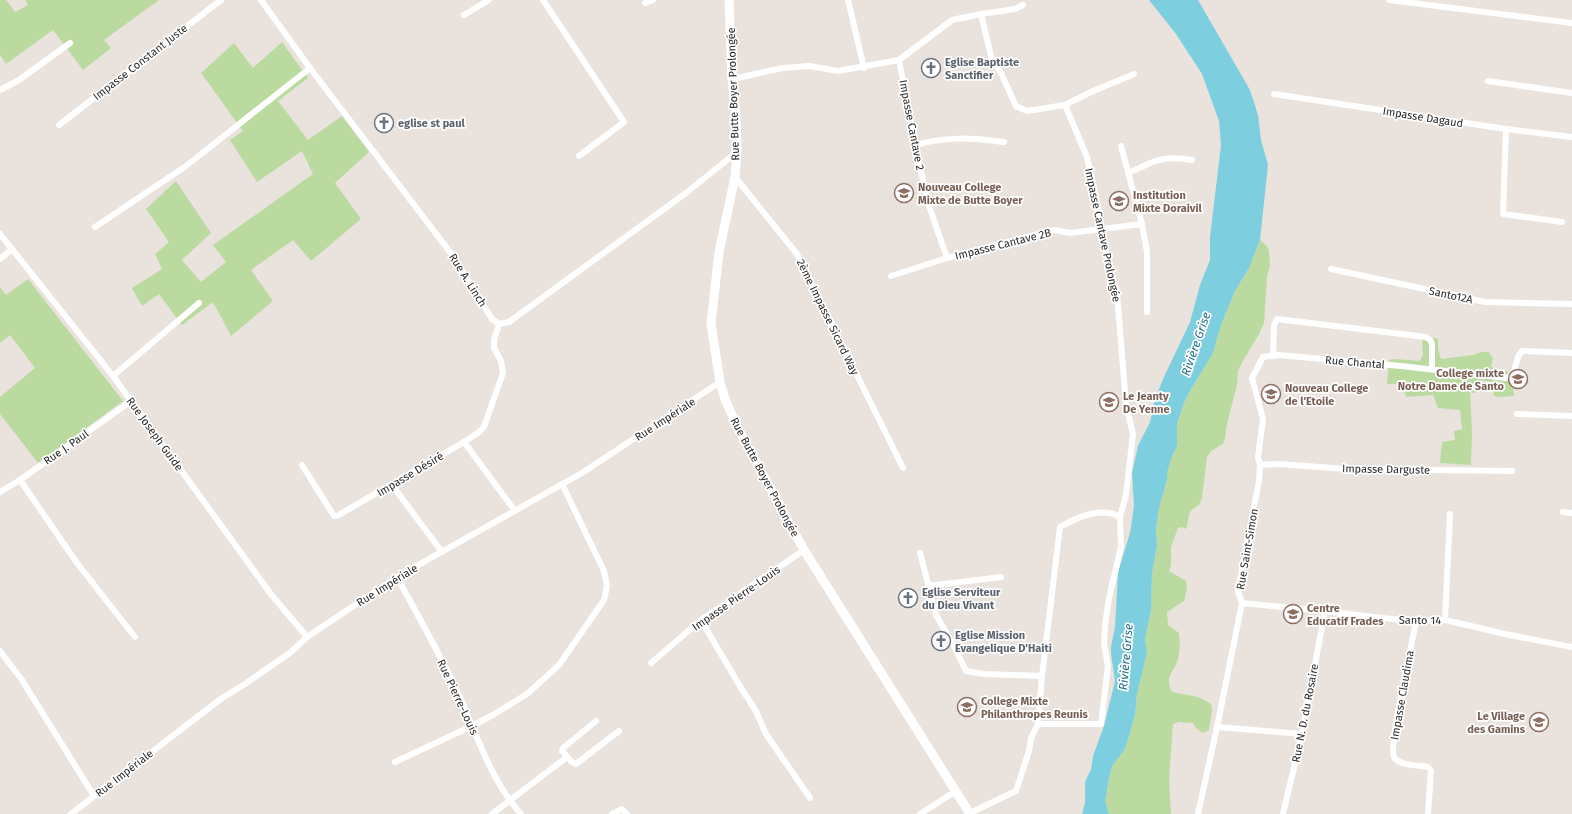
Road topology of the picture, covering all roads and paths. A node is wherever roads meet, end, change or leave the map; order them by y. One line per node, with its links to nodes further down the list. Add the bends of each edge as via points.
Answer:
1 (221, 0): 25 (street, Impasse Constant Juste)
2 (261, 0): 16 (street, Rue A. Linch)
3 (489, 0): 12 (street)
4 (543, 0): 32 (street, via 624,122)
5 (653, 0): 9 (street)
6 (729, 0): 19 (street, Rue Butte Boyer Prolongée)
7 (848, 0): 17 (street)
8 (1389, 0): 13 (street)
9 (645, 3)
10 (1023, 5): 11 (street, via 1015,9)
11 (981, 14): 15 (street, via 952,20); 24 (street, via 991,56 1016,106 1027,111)
12 (464, 15)
13 (1572, 23)
14 (70, 43): 21 (street, via 19,80)
15 (899, 60): 17 (street); 29 (street, Impasse Cantave 2)
16 (310, 68): 38 (street, via 186,166); 49 (street, Rue A. Linch, via 454,256 492,319)
17 (864, 68): 19 (street, via 838,71 809,66 783,68)
18 (1134, 74): 24 (street)
19 (732, 79): 31 (street, Rue Butte Boyer Prolongée)
20 (1488, 81): 22 (street)
21 (0, 90)
22 (1572, 93)
23 (1274, 94): 26 (street, Impasse Dagaud)
24 (1065, 105): 39 (street, Impasse Cantave Prolongée, via 1087,157)
25 (59, 124)
26 (1506, 130): 27 (street, Impasse Dagaud); 36 (street, via 1503,214)
27 (1572, 137)
28 (1004, 142): 29 (street, via 956,137 935,139)
29 (915, 145): 43 (street, Impasse Cantave 2, via 929,206)
30 (1121, 146): 34 (street)
31 (737, 152): 35 (street, Rue Butte Boyer Prolongée); 49 (street, via 508,322)
32 (579, 156)
33 (1192, 160): 34 (street, via 1175,157 1157,160)
34 (1128, 173): 37 (street)
35 (734, 177): 55 (street, Rue Butte Boyer Prolongée, via 719,252 711,324); 62 (street, 2ème Impasse Sicard Way, via 797,254)
36 (1562, 222)
37 (1142, 224): 39 (street, Impasse Cantave 2B); 48 (street, via 1147,252)
38 (95, 228)
39 (1100, 228): 43 (street, Impasse Cantave 2B, via 1070,233 1054,230); 72 (street, Impasse Cantave Prolongée, via 1117,293 1126,406 1133,434 1126,495)
40 (0, 234): 41 (street, Rue Joseph Guide)
41 (12, 250): 42 (street); 54 (street, Rue Joseph Guide)
42 (0, 258)
43 (947, 258): 45 (street, Impasse Cantave 2B)
44 (1331, 269): 47 (street, Santo12A, via 1485,302)
45 (890, 276)
46 (199, 303): 54 (street)
47 (1572, 304)
48 (1147, 312)
49 (499, 324): 59 (street, Impasse Désiré, via 494,348 501,361 503,373 484,427)
50 (1572, 353): 53 (street, Rue Chantal, via 1522,351 1513,375 1506,378)
51 (1273, 356): 52 (street, Rue Chantal); 53 (street, Rue Chantal); 53 (street, via 1274,325 1277,319 1426,337 1431,341)
52 (1263, 357): 61 (street, Rue Saint-Simon, via 1252,378 1263,419 1258,457)
53 (1432, 369)
54 (113, 376): 56 (street, Rue Joseph Guide)
55 (720, 382): 65 (street, Rue Impériale, via 582,474); 73 (street, Rue Butte Boyer Prolongée, via 738,429)
56 (131, 401): 64 (street, Rue J. Paul); 85 (street, Rue Joseph Guide, via 270,593)
57 (1517, 414): 58 (street)
58 (1572, 416)
59 (464, 442): 66 (street, Impasse Désiré); 68 (street)
60 (302, 465): 66 (street, Impasse Désiré, via 335,516)
61 (1260, 465): 63 (street, Impasse Darguste); 79 (street, Rue Saint-Simon, via 1238,591)
62 (903, 468)
63 (1512, 471)
64 (20, 480): 67 (street, Rue J. Paul); 84 (street, via 77,563)
65 (562, 484): 68 (street, Rue Impériale); 92 (street, via 604,571 607,586 604,600 559,665 527,694)
66 (392, 485): 74 (street)
67 (0, 492)
68 (515, 511): 74 (street, Rue Impériale)
69 (1562, 512): 70 (street)
70 (1572, 513)
71 (1450, 514): 82 (street)
72 (1120, 516): 89 (street, via 1108,512 1096,513 1076,518 1060,527); 91 (street, Impasse Cantave Prolongée, via 1121,547 1105,626 1104,644 1108,666 1101,724)
73 (804, 550): 81 (street, Impasse Pierre-Louis); 98 (street, Rue Butte Boyer Prolongée)
74 (442, 552): 76 (street, Rue Impériale)
75 (920, 553): 78 (street)
76 (397, 577): 85 (street, Rue Impériale); 92 (street, Rue Pierre-Louis)
77 (1001, 577): 78 (street)
78 (928, 586): 89 (street, via 936,615 966,671)
79 (1242, 603): 80 (street, Santo 14); 93 (street, Rue Saint-Simon)
80 (1325, 611): 83 (street, Santo 14); 95 (street, Rue N. D. du Rosaire)
81 (701, 620): 88 (street, Impasse Pierre-Louis); 100 (street, via 756,711 766,734)
82 (1445, 620): 83 (street, Santo 14); 86 (street, Santo 14)
83 (1416, 621): 111 (street, Impasse Claudima, via 1392,753 1394,758 1401,762 1430,768)
84 (135, 637)
85 (307, 637): 99 (street, Rue Impériale)
86 (1572, 647)
87 (0, 651): 99 (street, via 22,680)
88 (651, 663)
89 (1042, 676): 91 (street)
90 (596, 721): 96 (street, via 563,748 562,751)
91 (1038, 724): 108 (street, via 1031,738 1016,791)
92 (472, 726): 97 (street); 101 (street, Rue Pierre-Louis, via 494,775)
93 (1217, 727): 95 (street); 109 (street, Rue Saint-Simon)
94 (619, 731): 96 (street, via 576,764)
95 (1302, 734): 110 (street, Rue N. D. du Rosaire)
96 (567, 757): 101 (street)
97 (394, 762)
98 (956, 791): 107 (street); 108 (street, Rue Butte Boyer Prolongée)
99 (94, 796): 102 (street, Rue Impériale)
100 (810, 798)
101 (510, 802): 103 (street); 104 (street, Rue Pierre-Louis)
102 (71, 814)
103 (492, 814)
104 (521, 814)
105 (612, 814): 106 (street, via 622,809)
106 (627, 814)
107 (920, 814)
108 (970, 814)
109 (1198, 814)
110 (1283, 814)
111 (1428, 814)

